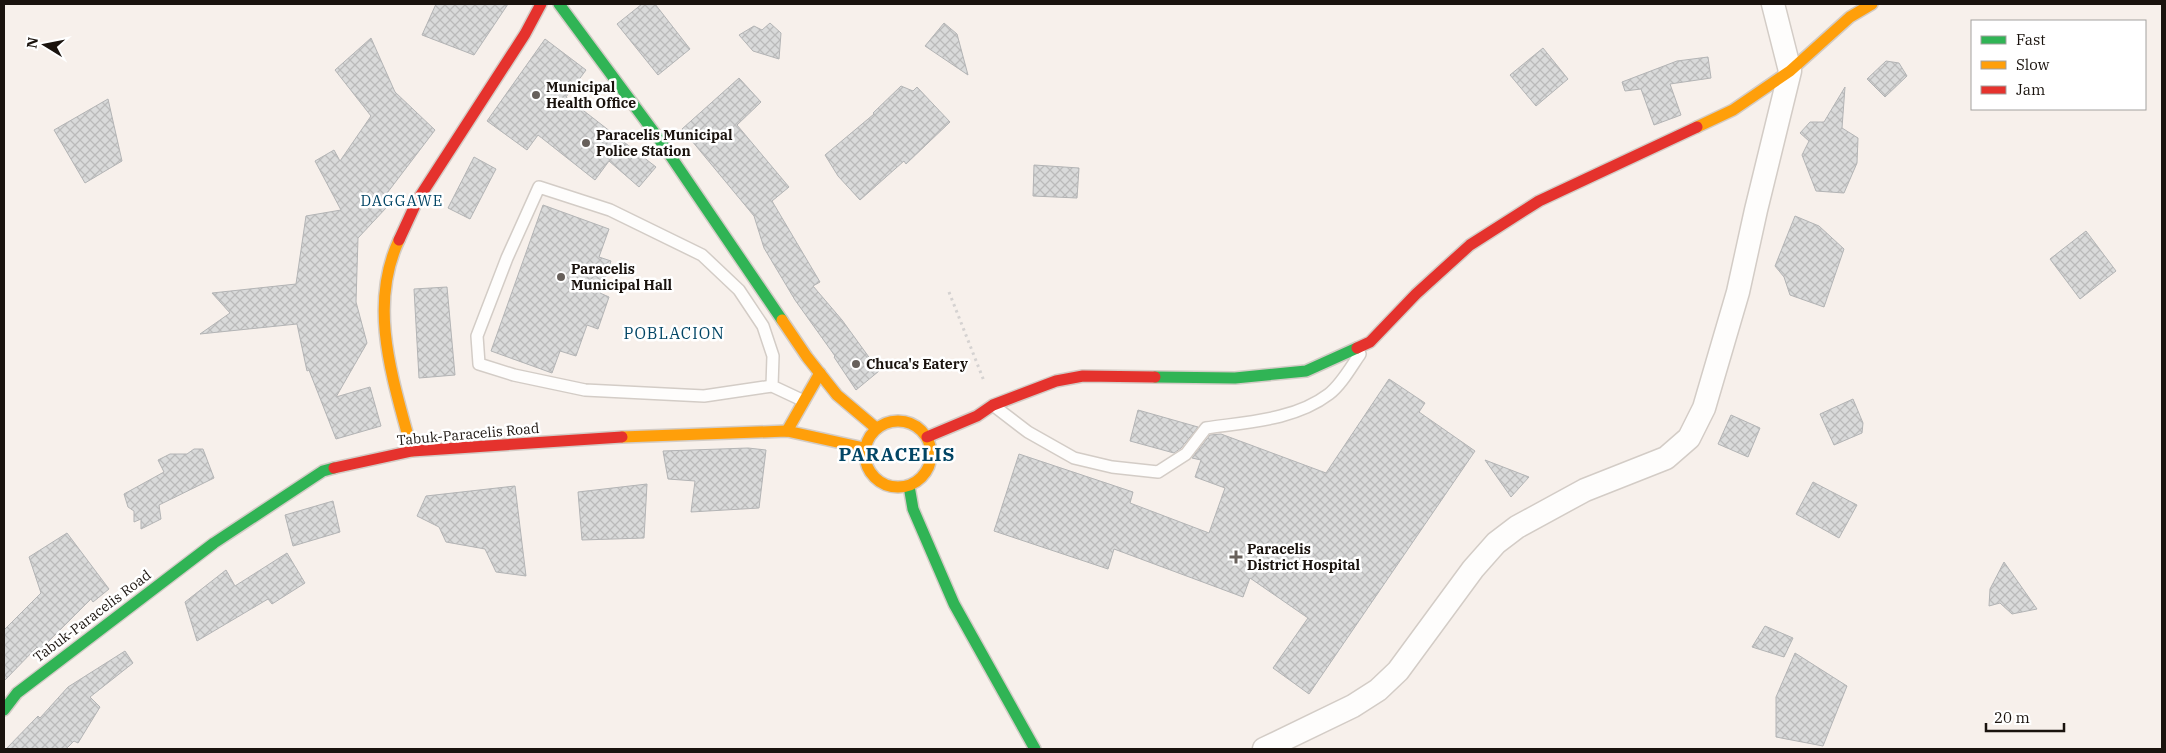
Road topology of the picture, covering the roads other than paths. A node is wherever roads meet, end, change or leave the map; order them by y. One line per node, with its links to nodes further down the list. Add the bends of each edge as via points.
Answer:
1 (541, 4): 15 (main road, via 417,201 396,246 383,297 387,356)
2 (559, 4): 7 (main road, via 659,139)
3 (1774, 4): 5 (street)
4 (1872, 4): 5 (main road, via 1850,17)
5 (1790, 71): 6 (main road, via 1733,110 1539,202 1470,245); 19 (street, via 1738,292 1704,408 1689,438 1666,458 1586,490 1496,543 1398,671 1378,690 1353,706)
6 (1370, 342): 10 (main road, via 1306,371 1235,378 1084,376 1056,381); 10 (lane, via 1330,394 1304,409 1206,428 1186,454 1158,472 1112,467 1074,458 1028,432)
7 (820, 373): 9 (main road); 11 (main road, via 837,395)
8 (772, 386): 8 (lane, via 773,356 763,326 738,290 702,255 610,210 539,187 477,336 479,364 514,376 586,390 704,396); 9 (lane)
9 (804, 401): 12 (main road)
10 (992, 405): 13 (main road, via 978,416)
11 (876, 428): 13 (main road, via 889,421 904,421 917,426); 14 (main road)
12 (787, 431): 14 (main road, Tabuk-Paracelis Road); 15 (main road, Tabuk-Paracelis Road, via 660,434)
13 (927, 437): 16 (main road, via 931,451 929,466 921,478)
14 (864, 448): 16 (main road, via 865,462 871,475 881,484 895,488)
15 (412, 451): 17 (main road, Tabuk-Paracelis Road, via 323,471 214,543 18,693)
16 (909, 486): 18 (main road, via 913,509 954,604)
17 (4, 710)
18 (1035, 749)
19 (1264, 749)

